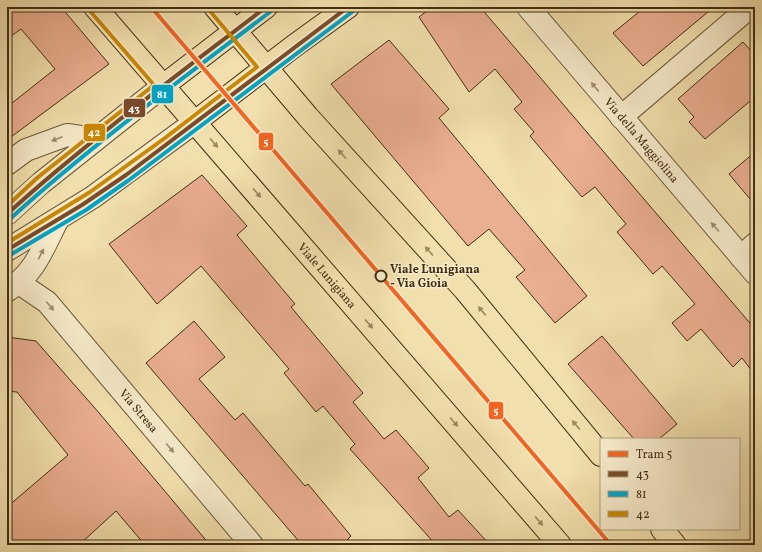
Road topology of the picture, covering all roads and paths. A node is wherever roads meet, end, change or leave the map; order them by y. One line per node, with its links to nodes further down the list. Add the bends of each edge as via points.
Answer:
1 (95, 7): 9 (main road, Viale Lunigiana)
2 (215, 7): 7 (main road)
3 (266, 7): 7 (main road)
4 (348, 7): 8 (main road)
5 (528, 7): 10 (street, Via della Maggiolina, one-way to 5)
6 (750, 7): 10 (street)
7 (234, 30): 8 (main road); 9 (main road)
8 (266, 68): 11 (main road); 20 (main road, one-way to 8, via 465,290)
9 (163, 86): 11 (main road, Viale Lunigiana); 12 (street)
10 (621, 117): 17 (street, Via della Maggiolina, one-way to 10)
11 (196, 122): 15 (street); 23 (main road, Viale Lunigiana, one-way to 23)
12 (95, 139): 13 (street, one-way to 13, via 67,135 26,150); 14 (street)
13 (7, 164)
14 (7, 214)
15 (57, 221): 16 (street); 19 (street, one-way to 15, via 33,268)
16 (7, 250)
17 (748, 250): 18 (street, Via della Maggiolina)
18 (755, 273)
19 (13, 287): 22 (street, Via Stresa, one-way to 22, via 47,302)
20 (600, 454)
21 (663, 530): 24 (main road)
22 (252, 545)
23 (560, 545)
24 (675, 545)

